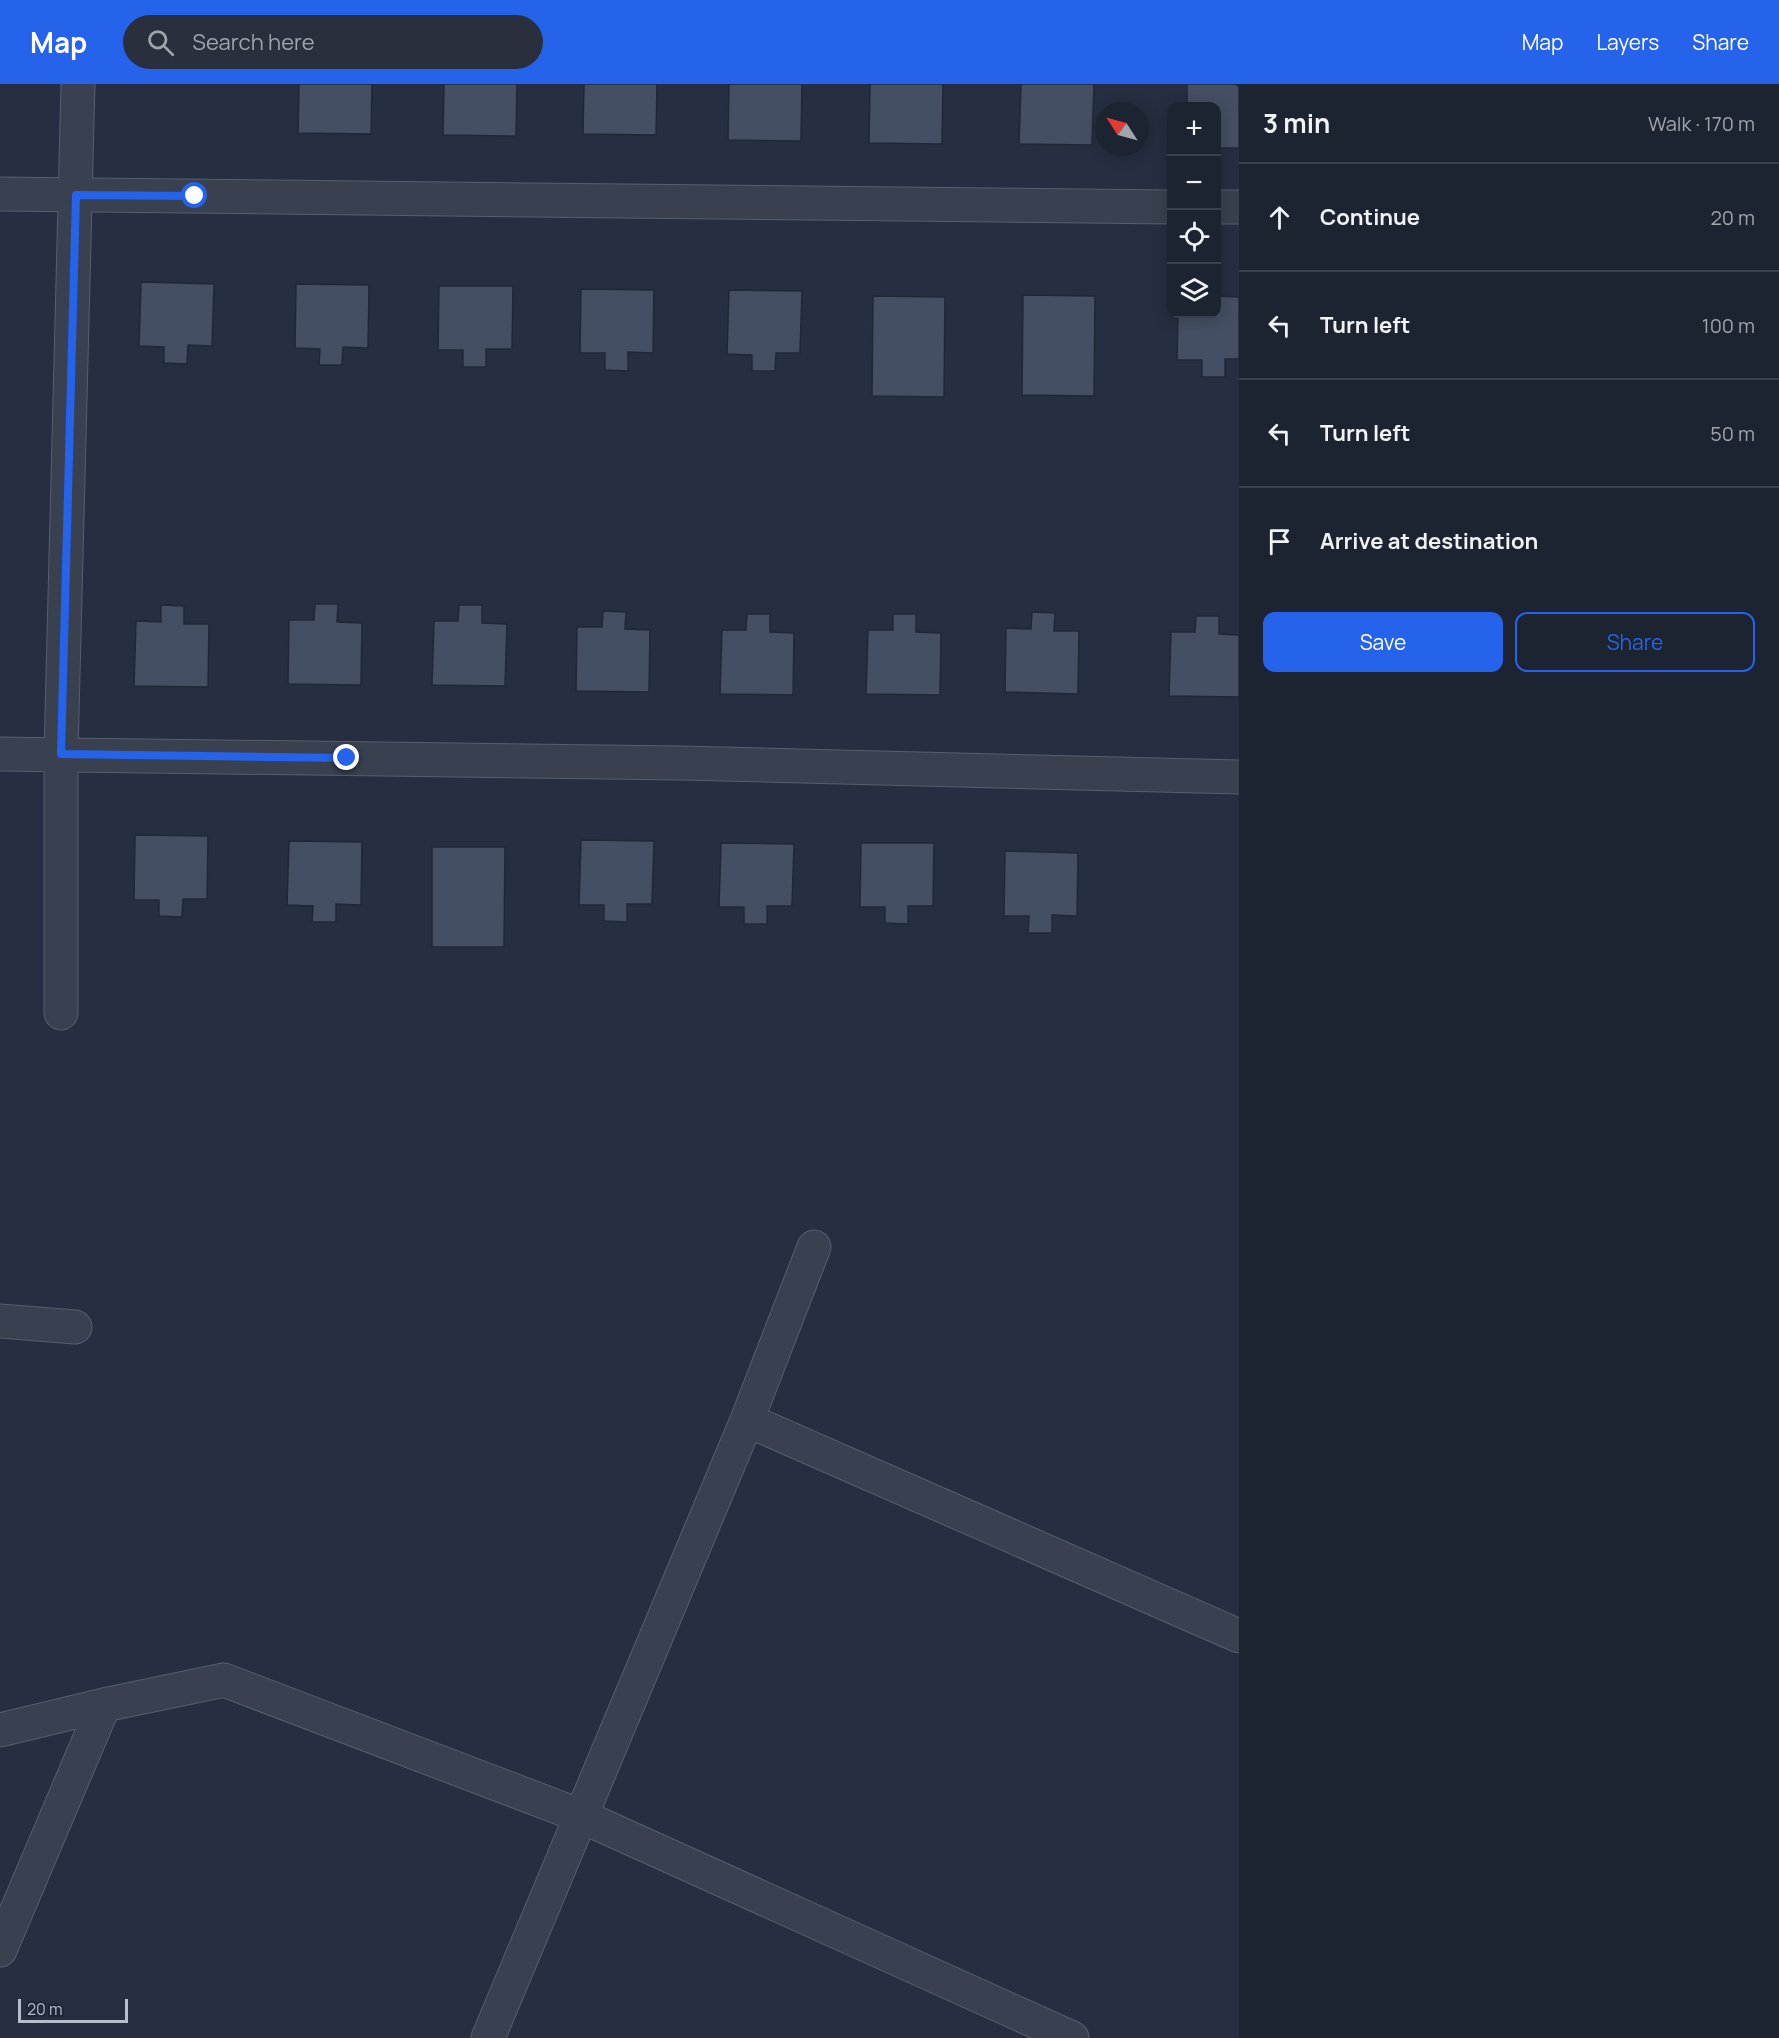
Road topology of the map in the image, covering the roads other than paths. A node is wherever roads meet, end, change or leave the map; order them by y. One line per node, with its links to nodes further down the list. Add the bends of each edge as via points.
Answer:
1 (78, 84): 3 (street)
2 (0, 194): 3 (street)
3 (76, 195): 4 (street); 8 (street)
4 (1167, 207)
5 (1221, 207): 6 (street)
6 (1239, 207)
7 (0, 754): 8 (street)
8 (61, 754): 9 (street, via 681,763); 10 (street)
9 (1239, 777)
10 (61, 1013)
11 (814, 1247): 14 (street)
12 (0, 1321): 13 (street)
13 (75, 1327)
14 (747, 1420): 15 (street); 18 (street)
15 (1239, 1636)
16 (104, 1705): 17 (street); 18 (street, via 225,1680); 19 (street)
17 (0, 1730)
18 (581, 1816): 20 (street); 21 (street)
19 (0, 1950)
20 (488, 2038)
21 (1072, 2038)

